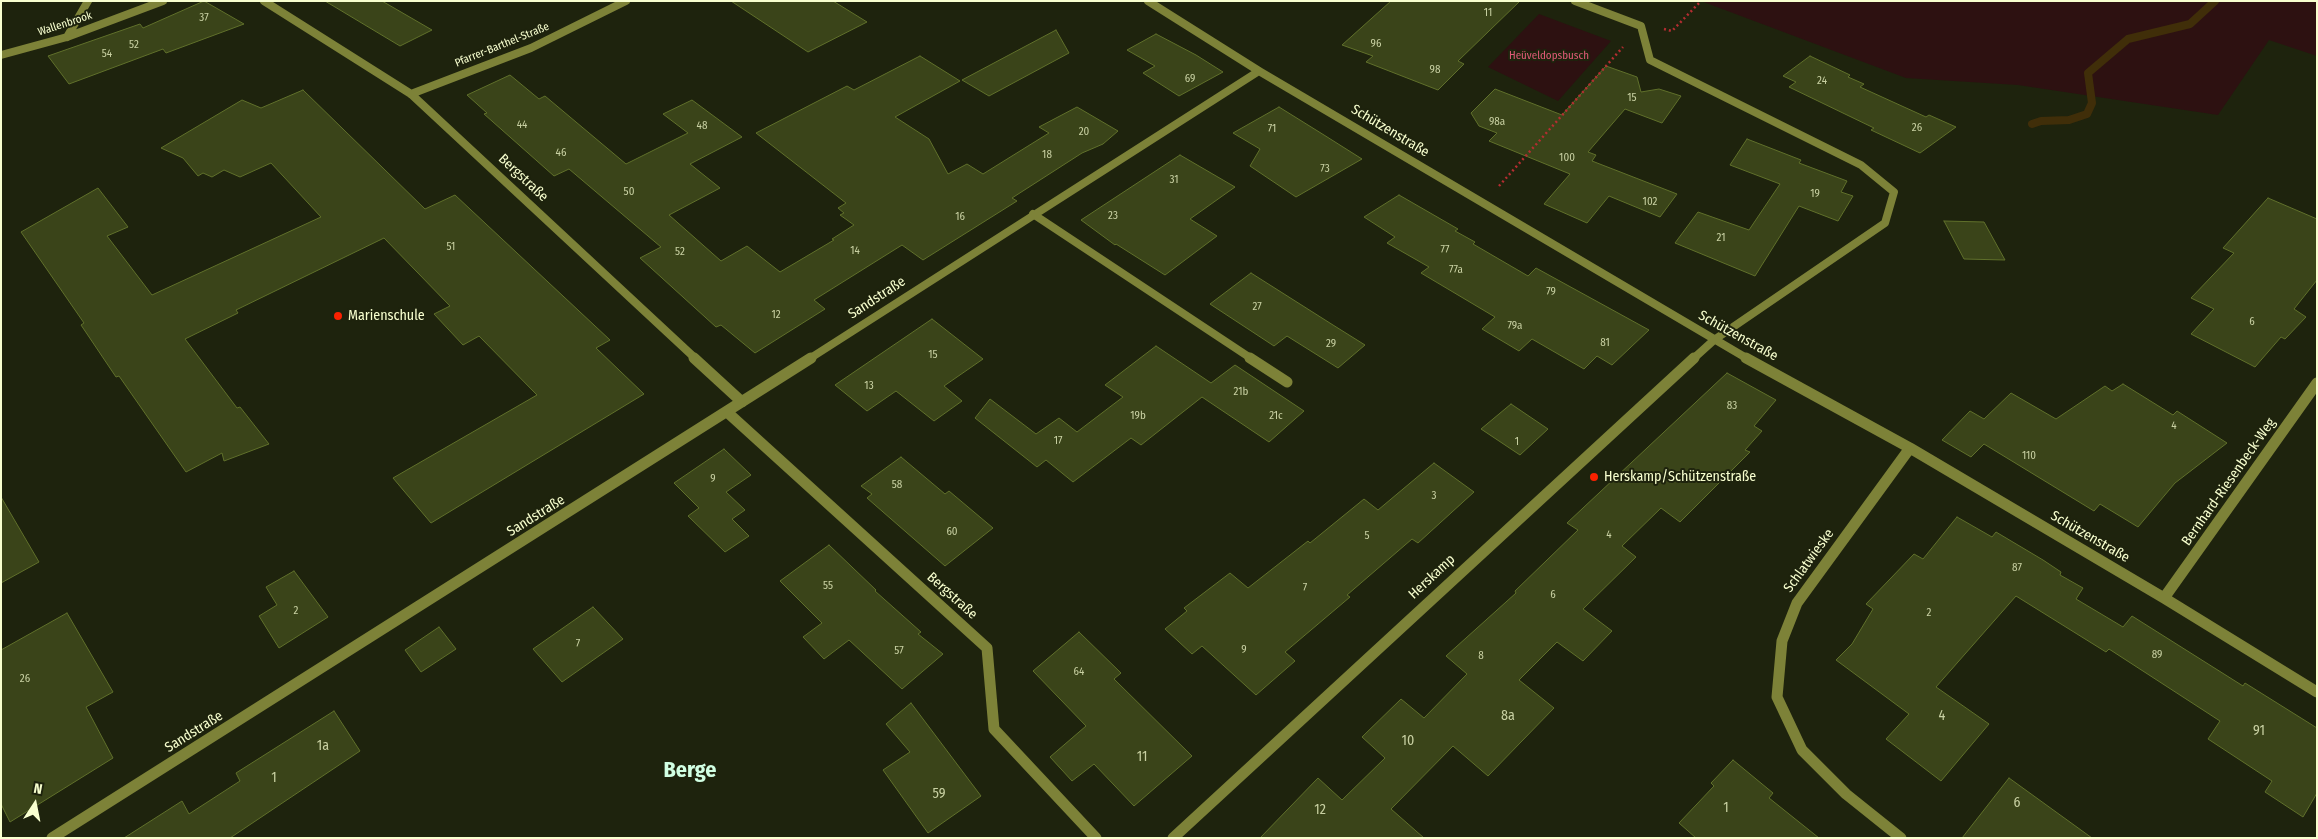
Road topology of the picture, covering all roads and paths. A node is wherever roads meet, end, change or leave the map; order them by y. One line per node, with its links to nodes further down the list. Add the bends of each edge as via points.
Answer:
1 (88, 1): 9 (street)
2 (163, 1): 9 (street, Wallenbrook)
3 (264, 1): 12 (street, Bergstraße)
4 (626, 1): 12 (street, Pfarrer-Barthel-Straße, via 531,48)
5 (1148, 1): 11 (street, Schützenstraße)
6 (1575, 1): 8 (street)
7 (1701, 1): 8 (path, via 1672,31)
8 (1642, 26): 13 (path); 15 (street, via 1650,60 1861,165 1894,192 1885,222)
9 (67, 37): 10 (street, Wallenbrook)
10 (1, 55)
11 (1258, 71): 13 (street, Schützenstraße); 14 (street, Sandstraße)
12 (411, 94): 18 (street, Bergstraße)
13 (1483, 204): 15 (street, Schützenstraße)
14 (1033, 214): 16 (street); 18 (street, Sandstraße)
15 (1714, 340): 20 (street, Schützenstraße); 25 (street, Herskamp)
16 (1287, 382)
17 (2317, 383): 21 (street, Bernhard-Riesenbeck-Weg)
18 (742, 402): 19 (street, Sandstraße)
19 (726, 412): 23 (street, Sandstraße); 24 (street, Bergstraße, via 987,648 994,729)
20 (1910, 448): 21 (street, Schützenstraße); 26 (street, Schlatwieske, via 1797,603 1782,641 1777,697 1802,750 1846,794)
21 (2164, 598): 22 (street, Schützenstraße)
22 (2317, 692)
23 (52, 838)
24 (1096, 838)
25 (1172, 838)
26 (1901, 838)

